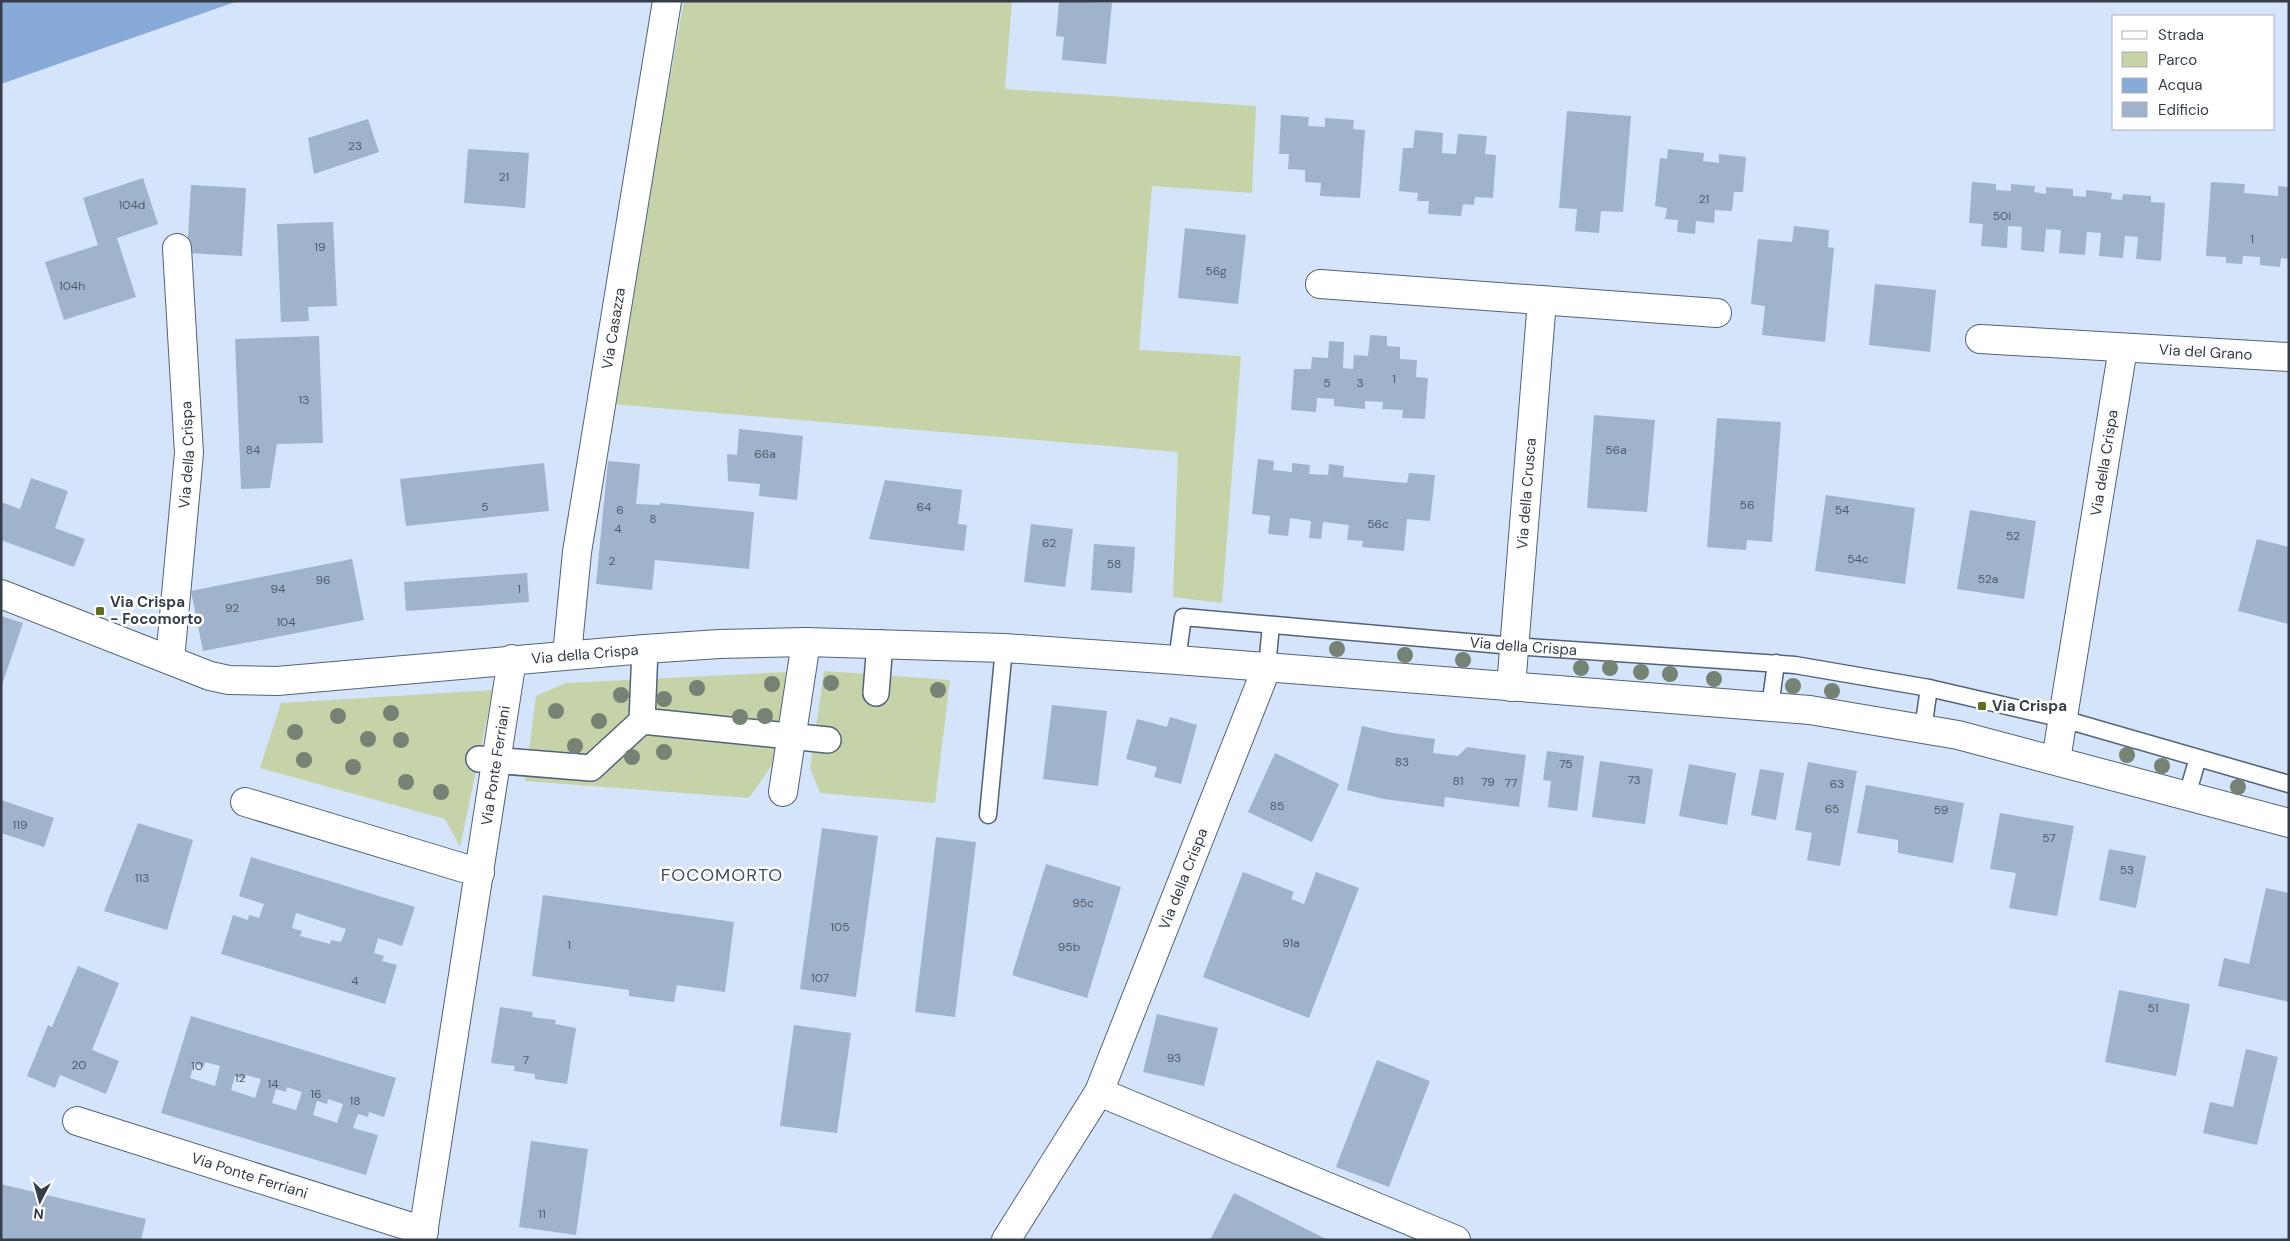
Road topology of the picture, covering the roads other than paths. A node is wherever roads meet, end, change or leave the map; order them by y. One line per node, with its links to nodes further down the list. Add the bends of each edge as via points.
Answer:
1 (667, 1): 16 (street, Via Casazza, via 578,542)
2 (177, 248): 17 (street, Via della Crispa, via 189,453)
3 (1320, 284): 4 (street)
4 (1542, 300): 5 (street); 13 (street, Via della Crusca)
5 (1717, 313)
6 (1980, 340): 7 (street)
7 (2123, 348): 8 (street, Via del Grano); 26 (street, Via della Crispa)
8 (2289, 358)
9 (1, 594): 17 (street, Via della Crispa)
10 (1270, 625): 13 (lane, Via della Crispa); 19 (lane, Via della Crispa, via 1183,617); 21 (lane, Via della Crispa)
11 (806, 642): 12 (street, Via della Crispa); 15 (street, Via della Crispa); 29 (street)
12 (880, 643): 14 (street, Via della Crispa); 24 (street)
13 (1513, 646): 20 (lane, Via della Crispa); 22 (street, Via della Crusca)
14 (1004, 648): 19 (street, Via della Crispa); 38 (lane)
15 (645, 649): 16 (street, Via della Crispa); 27 (street)
16 (567, 655): 18 (street, Via della Crispa)
17 (170, 660): 18 (street, Via della Crispa, via 210,676 277,681)
18 (512, 660): 32 (street, Via Ponte Ferriani)
19 (1177, 660): 21 (street, Via della Crispa)
20 (1776, 663): 23 (lane, Via della Crispa); 25 (lane)
21 (1267, 667): 22 (street, Via della Crispa); 41 (street, Via della Crispa)
22 (1511, 687): 25 (street, Via della Crispa)
23 (1929, 688): 26 (lane, Via della Crispa); 28 (lane)
24 (876, 693)
25 (1770, 707): 28 (street, Via della Crispa, via 1810,710)
26 (2063, 719): 31 (lane, Via della Crispa); 33 (street, Via della Crispa)
27 (642, 721): 29 (street); 32 (street, via 591,768)
28 (1924, 729): 33 (street, Via della Crispa)
29 (793, 736): 30 (street); 35 (street)
30 (828, 740)
31 (2198, 758): 34 (lane, Via della Crispa); 36 (lane)
32 (488, 760): 40 (street, Via Ponte Ferriani)
33 (2056, 760): 36 (street, Via della Crispa)
34 (2289, 784)
35 (783, 792)
36 (2187, 795): 39 (street, Via della Crispa)
37 (245, 802): 40 (street)
38 (988, 815)
39 (2289, 824)
40 (480, 873): 43 (street, Via Ponte Ferriani)
41 (1100, 1092): 44 (street, Via della Crispa); 45 (street)
42 (77, 1121): 43 (street, Via Ponte Ferriani)
43 (423, 1236)
44 (1006, 1240)
45 (1456, 1240)

